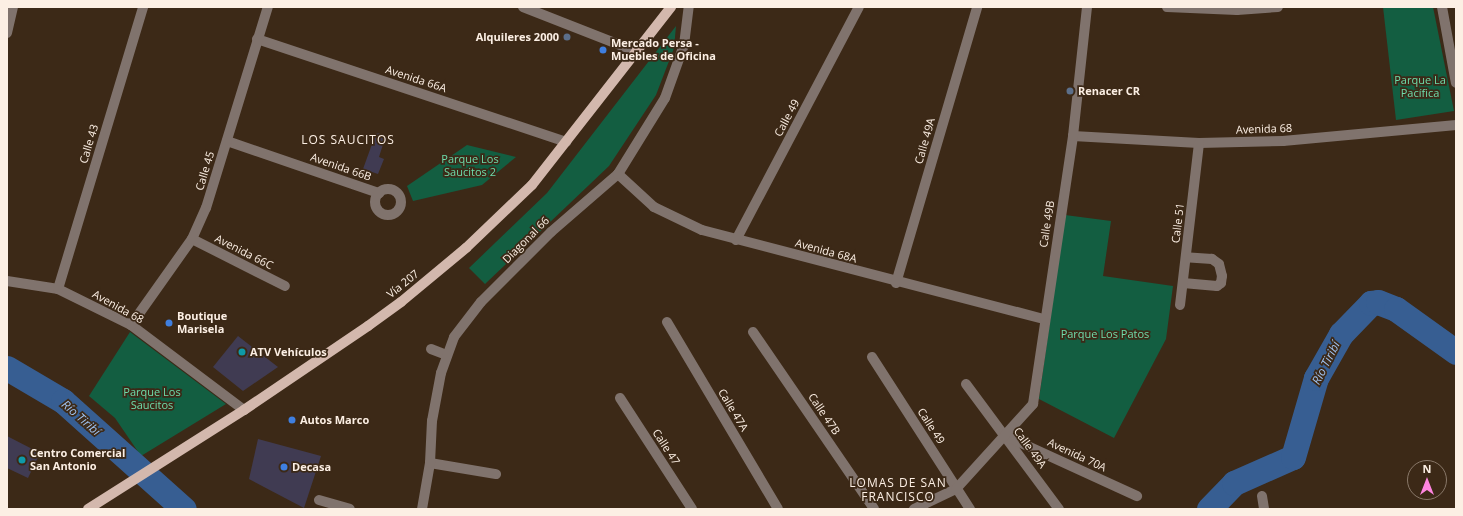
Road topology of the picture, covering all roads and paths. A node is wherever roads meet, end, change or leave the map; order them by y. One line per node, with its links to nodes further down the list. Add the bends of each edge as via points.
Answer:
1 (13, 7): 15 (street)
2 (143, 7): 33 (street, Calle 43)
3 (268, 7): 16 (street, Calle 45)
4 (523, 7): 14 (street)
5 (554, 7): 14 (street)
6 (671, 7): 17 (main road, Vía 207)
7 (690, 7): 24 (street, Diagonal 66, via 684,45 665,98)
8 (859, 7): 27 (street, Calle 49)
9 (977, 7): 30 (street, Calle 49A)
10 (1087, 7): 20 (street, Calle 49B)
11 (1167, 7): 12 (street, via 1237,10)
12 (1278, 7)
13 (1442, 7): 18 (street)
14 (549, 16): 17 (street)
15 (7, 33)
16 (257, 39): 21 (street, Calle 45); 22 (street, Avenida 66A)
17 (638, 52): 22 (main road, Vía 207)
18 (1456, 83)
19 (1456, 125): 23 (street, Avenida 68, via 1283,141)
20 (1073, 136): 23 (street, Avenida 68); 35 (street, Calle 49B)
21 (227, 141): 25 (street, Avenida 66B); 26 (street, Calle 45, via 206,208)
22 (566, 142): 44 (main road, Vía 207, via 532,185 466,248 413,293)
23 (1199, 143): 28 (street, Calle 51)
24 (618, 174): 27 (street, Avenida 68A, via 654,207 702,230); 40 (street, Diagonal 66, via 551,232 481,302 454,337)
25 (379, 193)
26 (192, 239): 32 (street, Avenida 66C); 37 (street, Calle 45)
27 (736, 240): 30 (street, Avenida 68A)
28 (1186, 257): 31 (street, Calle 51); 31 (street, via 1212,259 1219,264 1222,276 1221,283 1217,286)
29 (7, 281): 33 (street, Avenida 68)
30 (896, 282): 35 (street, Avenida 68A)
31 (1183, 282): 34 (street, Calle 51)
32 (285, 286)
33 (58, 289): 37 (street, Avenida 68)
34 (1180, 305)
35 (1044, 319): 45 (street, Calle 49B, via 1033,404)
36 (667, 322): 56 (street, Calle 47A)
37 (130, 325): 44 (street, Avenida 68)
38 (753, 332): 57 (street, Calle 47B)
39 (431, 349): 40 (street)
40 (447, 355): 46 (street, Diagonal 66, via 432,421)
41 (872, 357): 48 (street, Calle 49)
42 (966, 384): 45 (street, Calle 49A)
43 (620, 398): 55 (street, Calle 47)
44 (244, 410): 52 (main road, Vía 207)
45 (1006, 436): 48 (street, Calle 49B); 49 (street, Avenida 70A); 60 (street, Calle 49A)
46 (430, 463): 47 (street); 54 (street, Diagonal 66)
47 (496, 474)
48 (956, 489): 58 (street); 59 (street, Calle 49)
49 (1137, 496)
50 (1262, 496): 61 (street)
51 (320, 500): 53 (street)
52 (88, 509)
53 (350, 509)
54 (422, 509)
55 (692, 509)
56 (778, 509)
57 (874, 509)
58 (914, 509)
59 (970, 509)
60 (1059, 509)
61 (1264, 509)

